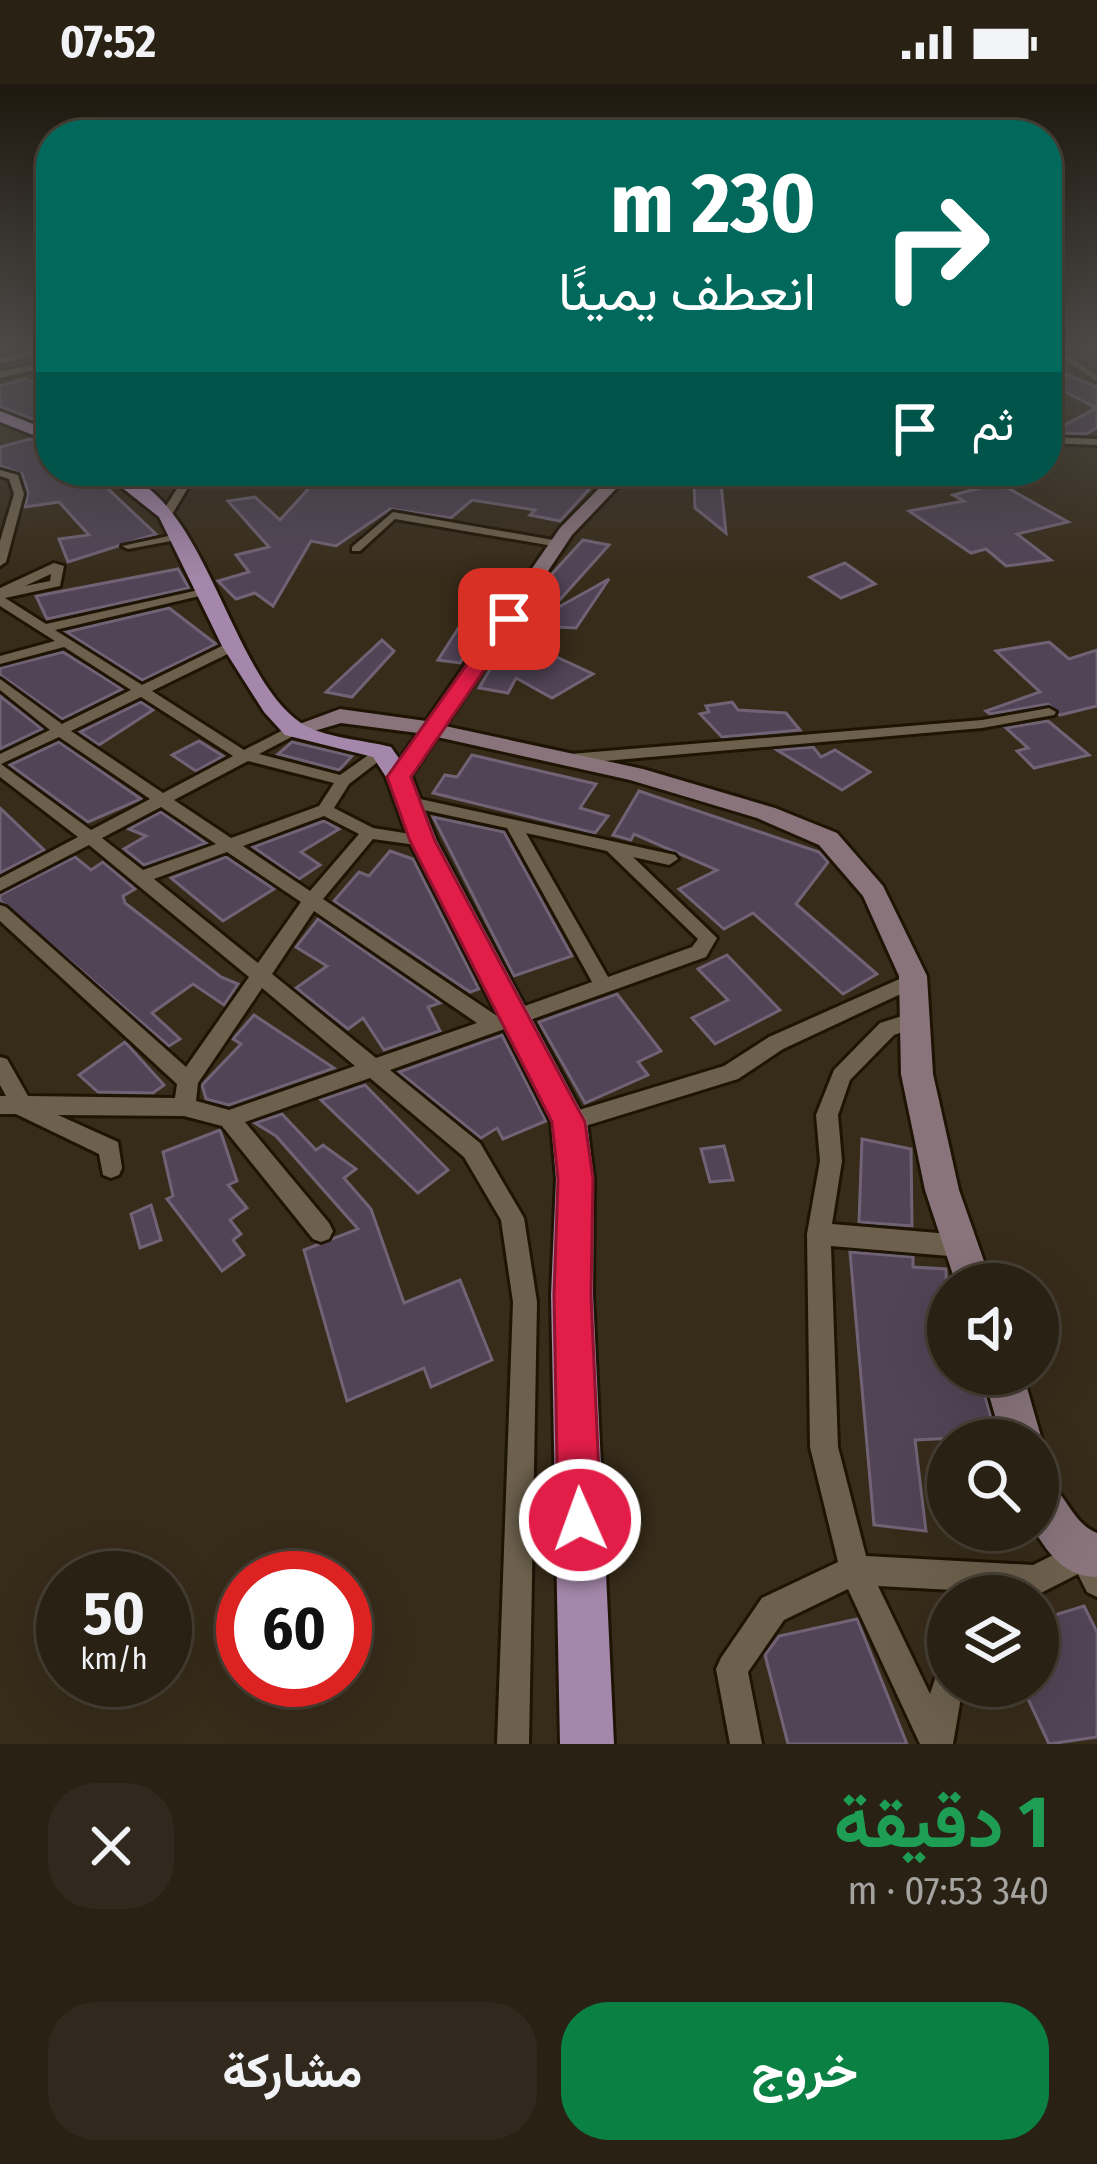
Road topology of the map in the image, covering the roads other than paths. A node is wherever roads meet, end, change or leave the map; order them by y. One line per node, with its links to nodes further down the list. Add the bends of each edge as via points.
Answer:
1 (1062, 441): 2 (street)
2 (1097, 442)
3 (0, 473): 11 (street, via 14,477 19,494)
4 (127, 486): 7 (main road)
5 (187, 486): 7 (street)
6 (611, 486): 8 (main road)
7 (172, 525): 9 (street); 12 (main road)
8 (559, 544): 10 (street, via 393,515); 23 (main road)
9 (128, 546)
10 (356, 549)
11 (0, 562)
12 (205, 591): 14 (street); 16 (main road)
13 (0, 596): 14 (street)
14 (46, 628): 15 (street)
15 (64, 643): 17 (street); 19 (street)
16 (233, 646): 19 (street); 21 (main road)
17 (0, 660)
18 (0, 683): 22 (street)
19 (143, 694): 22 (street); 24 (street)
20 (1049, 712): 25 (street)
21 (294, 730): 23 (main road, via 340,716); 24 (street); 27 (main road)
22 (61, 731): 26 (street); 29 (street)
23 (434, 733): 25 (main road); 27 (main road)
24 (240, 754): 28 (street); 29 (street)
25 (570, 759): 43 (main road, via 766,813 828,839 874,892)
26 (0, 765): 33 (street)
27 (398, 777): 28 (street); 31 (street); 34 (main road)
28 (343, 781): 30 (street)
29 (161, 796): 33 (street); 35 (street)
30 (325, 810): 32 (street); 35 (street)
31 (513, 825): 36 (street); 44 (street)
32 (368, 833): 34 (street); 40 (street)
33 (88, 836): 38 (street); 39 (street)
34 (423, 841): 46 (main road)
35 (228, 842): 38 (street); 40 (street)
36 (613, 847): 37 (street); 44 (street, via 708,938 699,952)
37 (669, 859)
38 (141, 878): 42 (street)
39 (0, 885)
40 (312, 900): 42 (street); 46 (street)
41 (0, 911): 49 (street)
42 (262, 976): 48 (street); 49 (street)
43 (913, 980): 45 (main road); 53 (street, via 776,1043 731,1073)
44 (604, 986): 46 (street)
45 (915, 1020): 56 (street, via 887,1029 841,1076 827,1115 831,1161); 57 (main road, via 917,1074)
46 (506, 1021): 48 (street); 53 (main road)
47 (0, 1065): 50 (street)
48 (375, 1070): 52 (street); 65 (street, via 472,1150 520,1244)
49 (188, 1081): 51 (street)
50 (12, 1107): 51 (street); 54 (street, via 110,1149)
51 (184, 1107): 52 (street)
52 (229, 1119): 55 (street)
53 (569, 1122): 66 (main road)
54 (110, 1168)
55 (320, 1232)
56 (819, 1234): 57 (street); 61 (street, via 824,1447)
57 (961, 1246): 58 (main road)
58 (967, 1263)
59 (1059, 1531): 60 (main road)
60 (1093, 1564): 63 (street)
61 (855, 1570): 62 (street); 64 (street, via 937,1744); 67 (street, via 773,1609 732,1669)
62 (945, 1575)
63 (1053, 1575)
64 (944, 1707)
65 (513, 1744)
66 (587, 1744)
67 (746, 1744)

